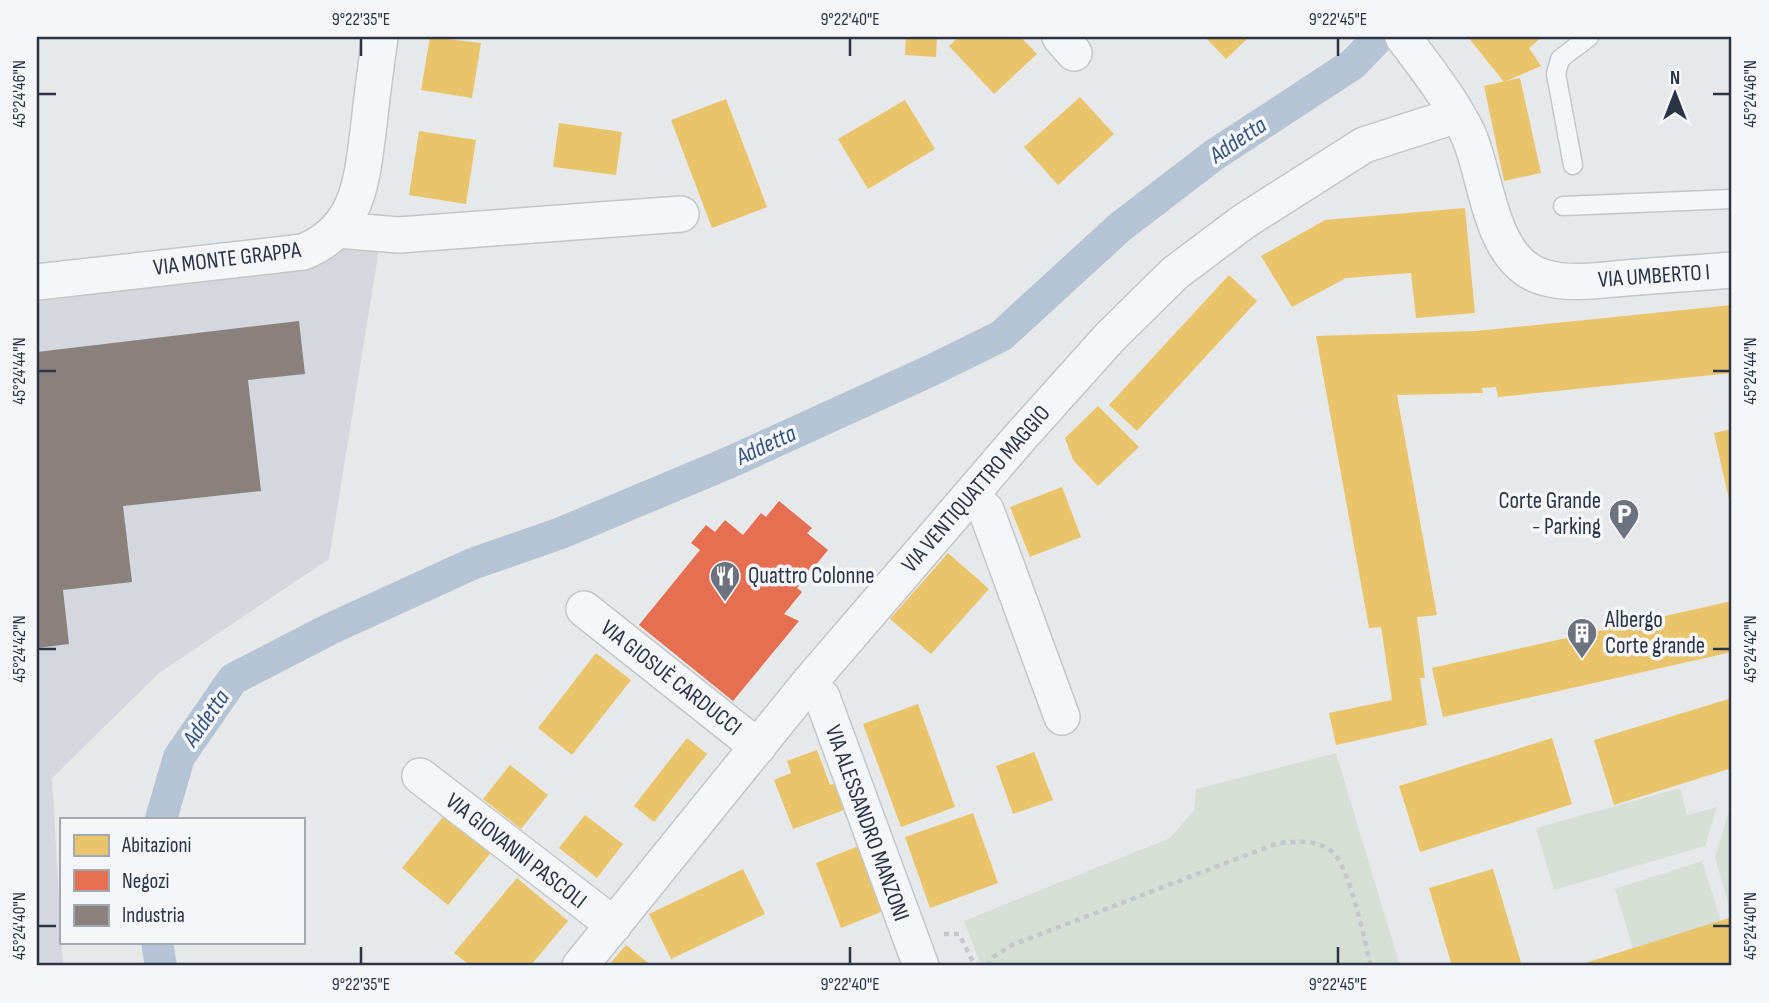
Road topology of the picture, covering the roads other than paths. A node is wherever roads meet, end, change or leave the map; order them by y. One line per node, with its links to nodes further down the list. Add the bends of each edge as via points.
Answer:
1 (380, 37): 9 (street, VIA MONTE GRAPPA, via 363,179)
2 (1403, 37): 4 (street, VIA UMBERTO I)
3 (1589, 37): 5 (lane, via 1560,59 1556,74)
4 (1457, 115): 10 (street, VIA UMBERTO I, via 1469,136 1497,230 1524,267 1544,278 1577,282); 12 (street, VIA VENTIQUATTRO MAGGIO, via 1364,145 1243,222 1175,273 1110,337)
5 (1573, 165)
6 (1732, 199): 7 (lane)
7 (1563, 206)
8 (681, 214): 9 (street, via 400,235)
9 (337, 230): 11 (street, VIA MONTE GRAPPA, via 320,245 303,251)
10 (1732, 270)
11 (37, 282)
12 (970, 496): 14 (street, VIA VENTIQUATTRO MAGGIO); 15 (street, via 986,510)
13 (584, 610): 16 (street, VIA GIOSUÈ CARDUCCI)
14 (808, 684): 16 (street, VIA VENTIQUATTRO MAGGIO); 20 (street, VIA ALESSANDRO MANZONI, via 822,697)
15 (1062, 717)
16 (758, 747): 18 (street, VIA VENTIQUATTRO MAGGIO)
17 (420, 776): 18 (street, VIA GIOVANNI PASCOLI)
18 (614, 925): 19 (street, VIA VENTIQUATTRO MAGGIO)
19 (580, 966)
20 (921, 966)

